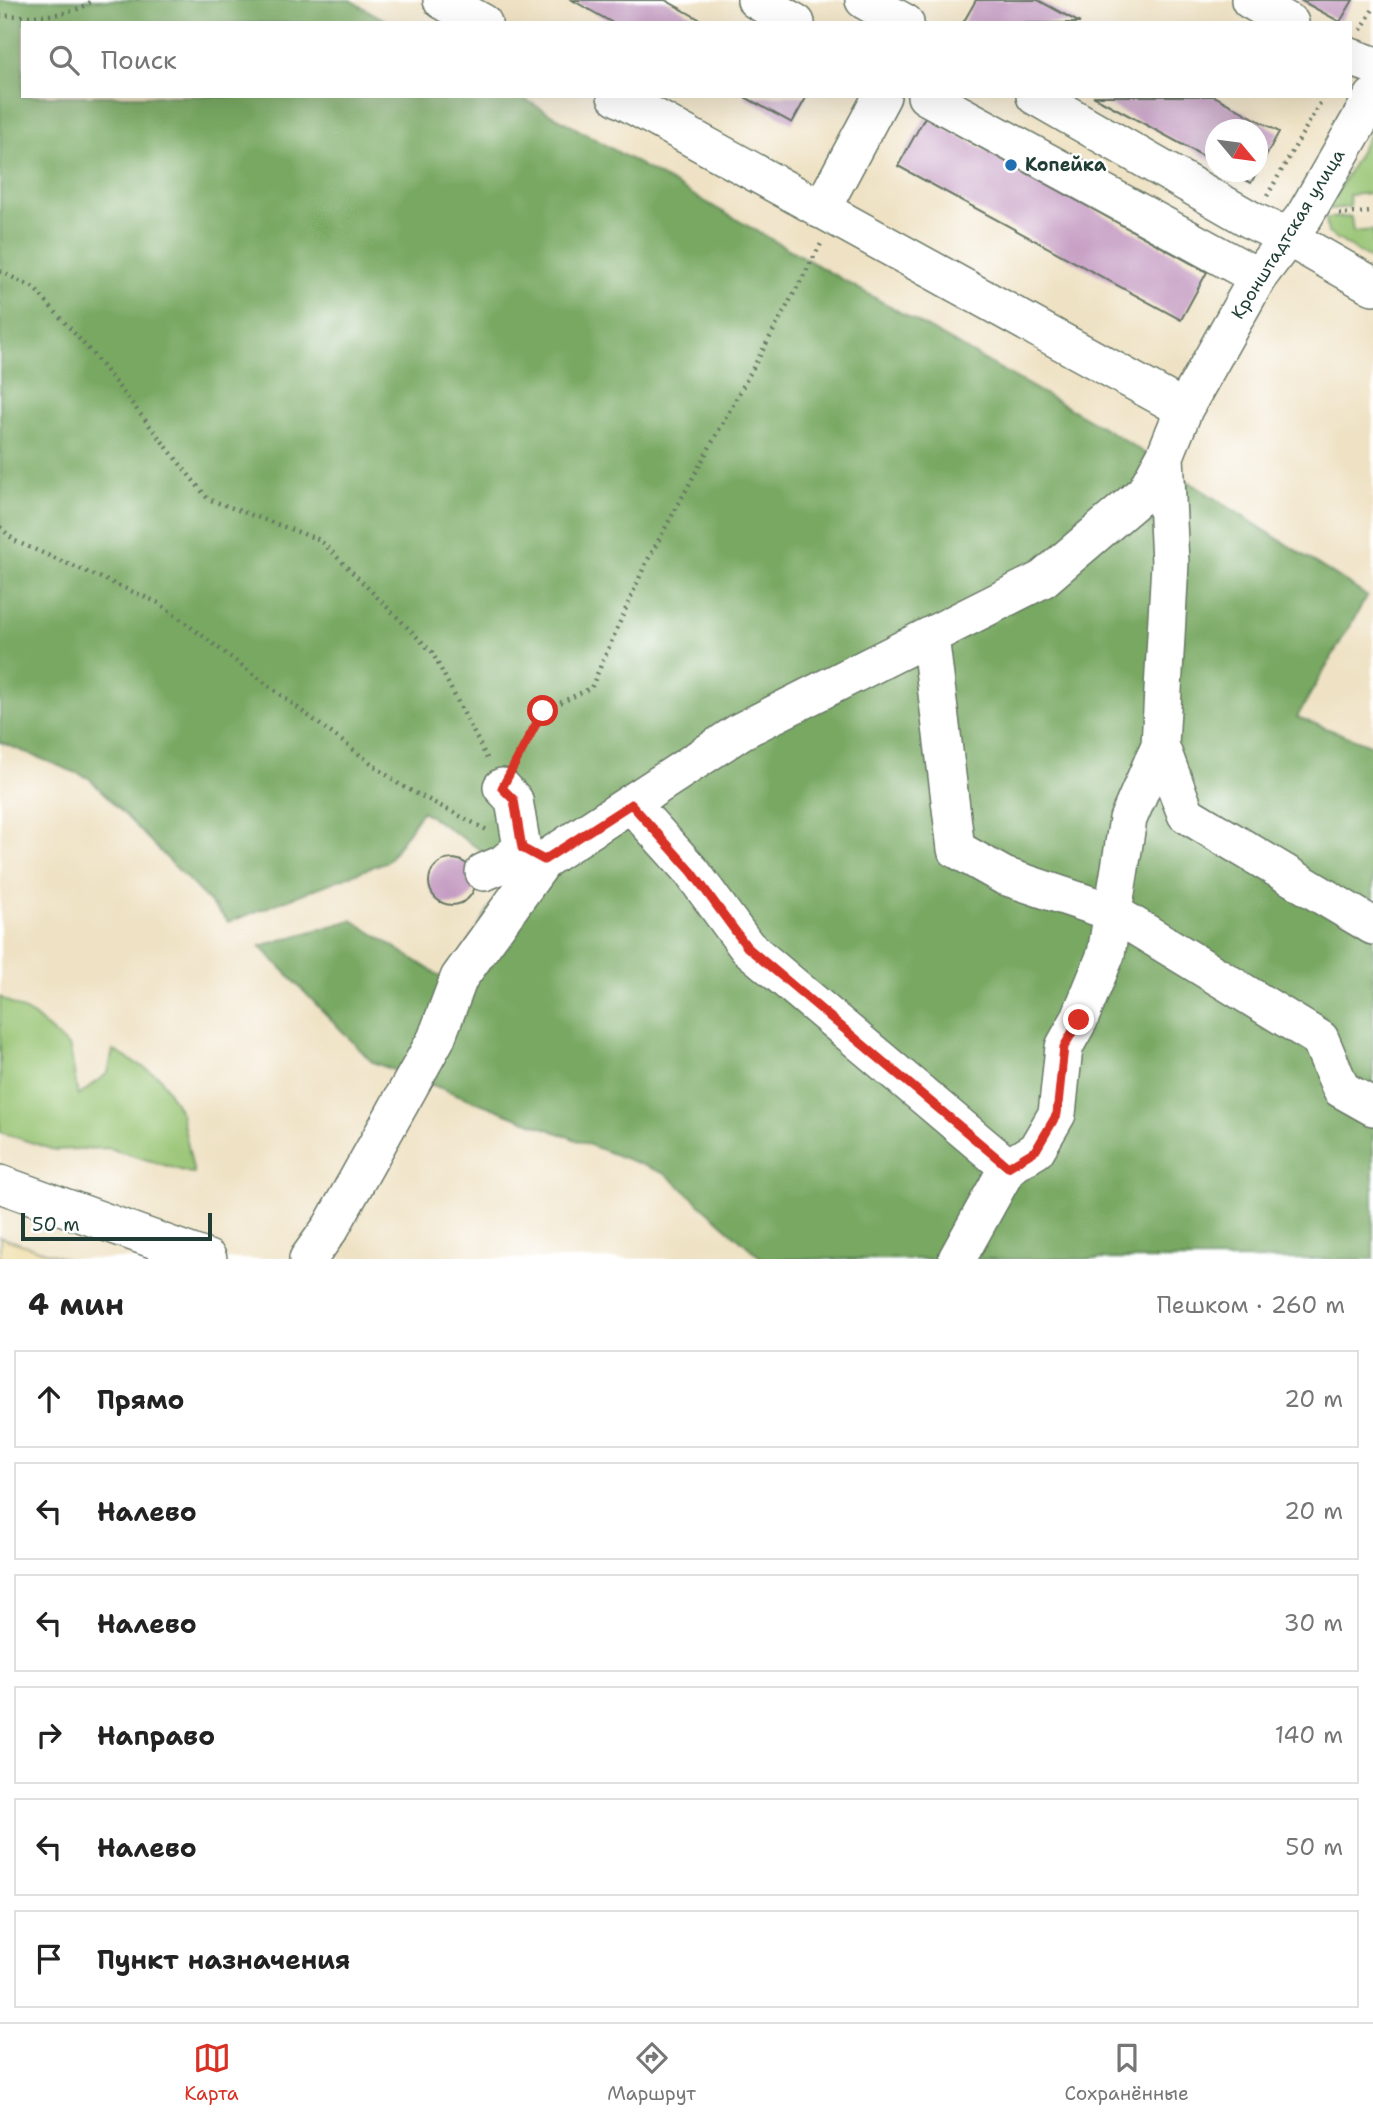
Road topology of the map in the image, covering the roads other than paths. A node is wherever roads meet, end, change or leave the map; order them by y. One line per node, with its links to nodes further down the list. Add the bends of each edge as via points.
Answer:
1 (442, 0): 5 (street)
2 (756, 0): 6 (street)
3 (864, 0): 7 (street)
4 (1250, 0): 8 (street)
5 (479, 21)
6 (793, 21)
7 (901, 21)
8 (1287, 21)
9 (1352, 58): 10 (street)
10 (1373, 65)
11 (1373, 97): 17 (street, Кронштадтская улица)
12 (619, 98): 16 (street)
13 (881, 98): 16 (street)
14 (930, 98): 18 (street)
15 (1039, 98): 17 (street)
16 (828, 214): 20 (street)
17 (1289, 238): 18 (street, Кронштадтская улица); 19 (street)
18 (1258, 277): 20 (street, Кронштадтская улица)
19 (1373, 286)
20 (1184, 409): 21 (street, Кронштадтская улица)
21 (1166, 456): 22 (street, via 1145,492 1043,579); 23 (street, via 1170,563)
22 (930, 636): 25 (street, via 741,731); 28 (street, via 956,849 1004,876)
23 (1160, 745): 28 (street, via 1128,819); 29 (street, via 1186,814)
24 (502, 788): 26 (street, via 514,800)
25 (631, 804): 26 (street); 31 (street, via 692,872 747,947)
26 (533, 854): 27 (street); 34 (street, via 459,978 436,1039)
27 (484, 872)
28 (1112, 912): 30 (street, via 1320,1039 1341,1089); 31 (street, via 1106,954 1064,1047 1057,1114 1036,1150)
29 (1373, 926)
30 (1373, 1107)
31 (1008, 1167): 35 (street)
32 (0, 1184): 33 (street)
33 (208, 1259)
34 (309, 1259)
35 (957, 1259)

